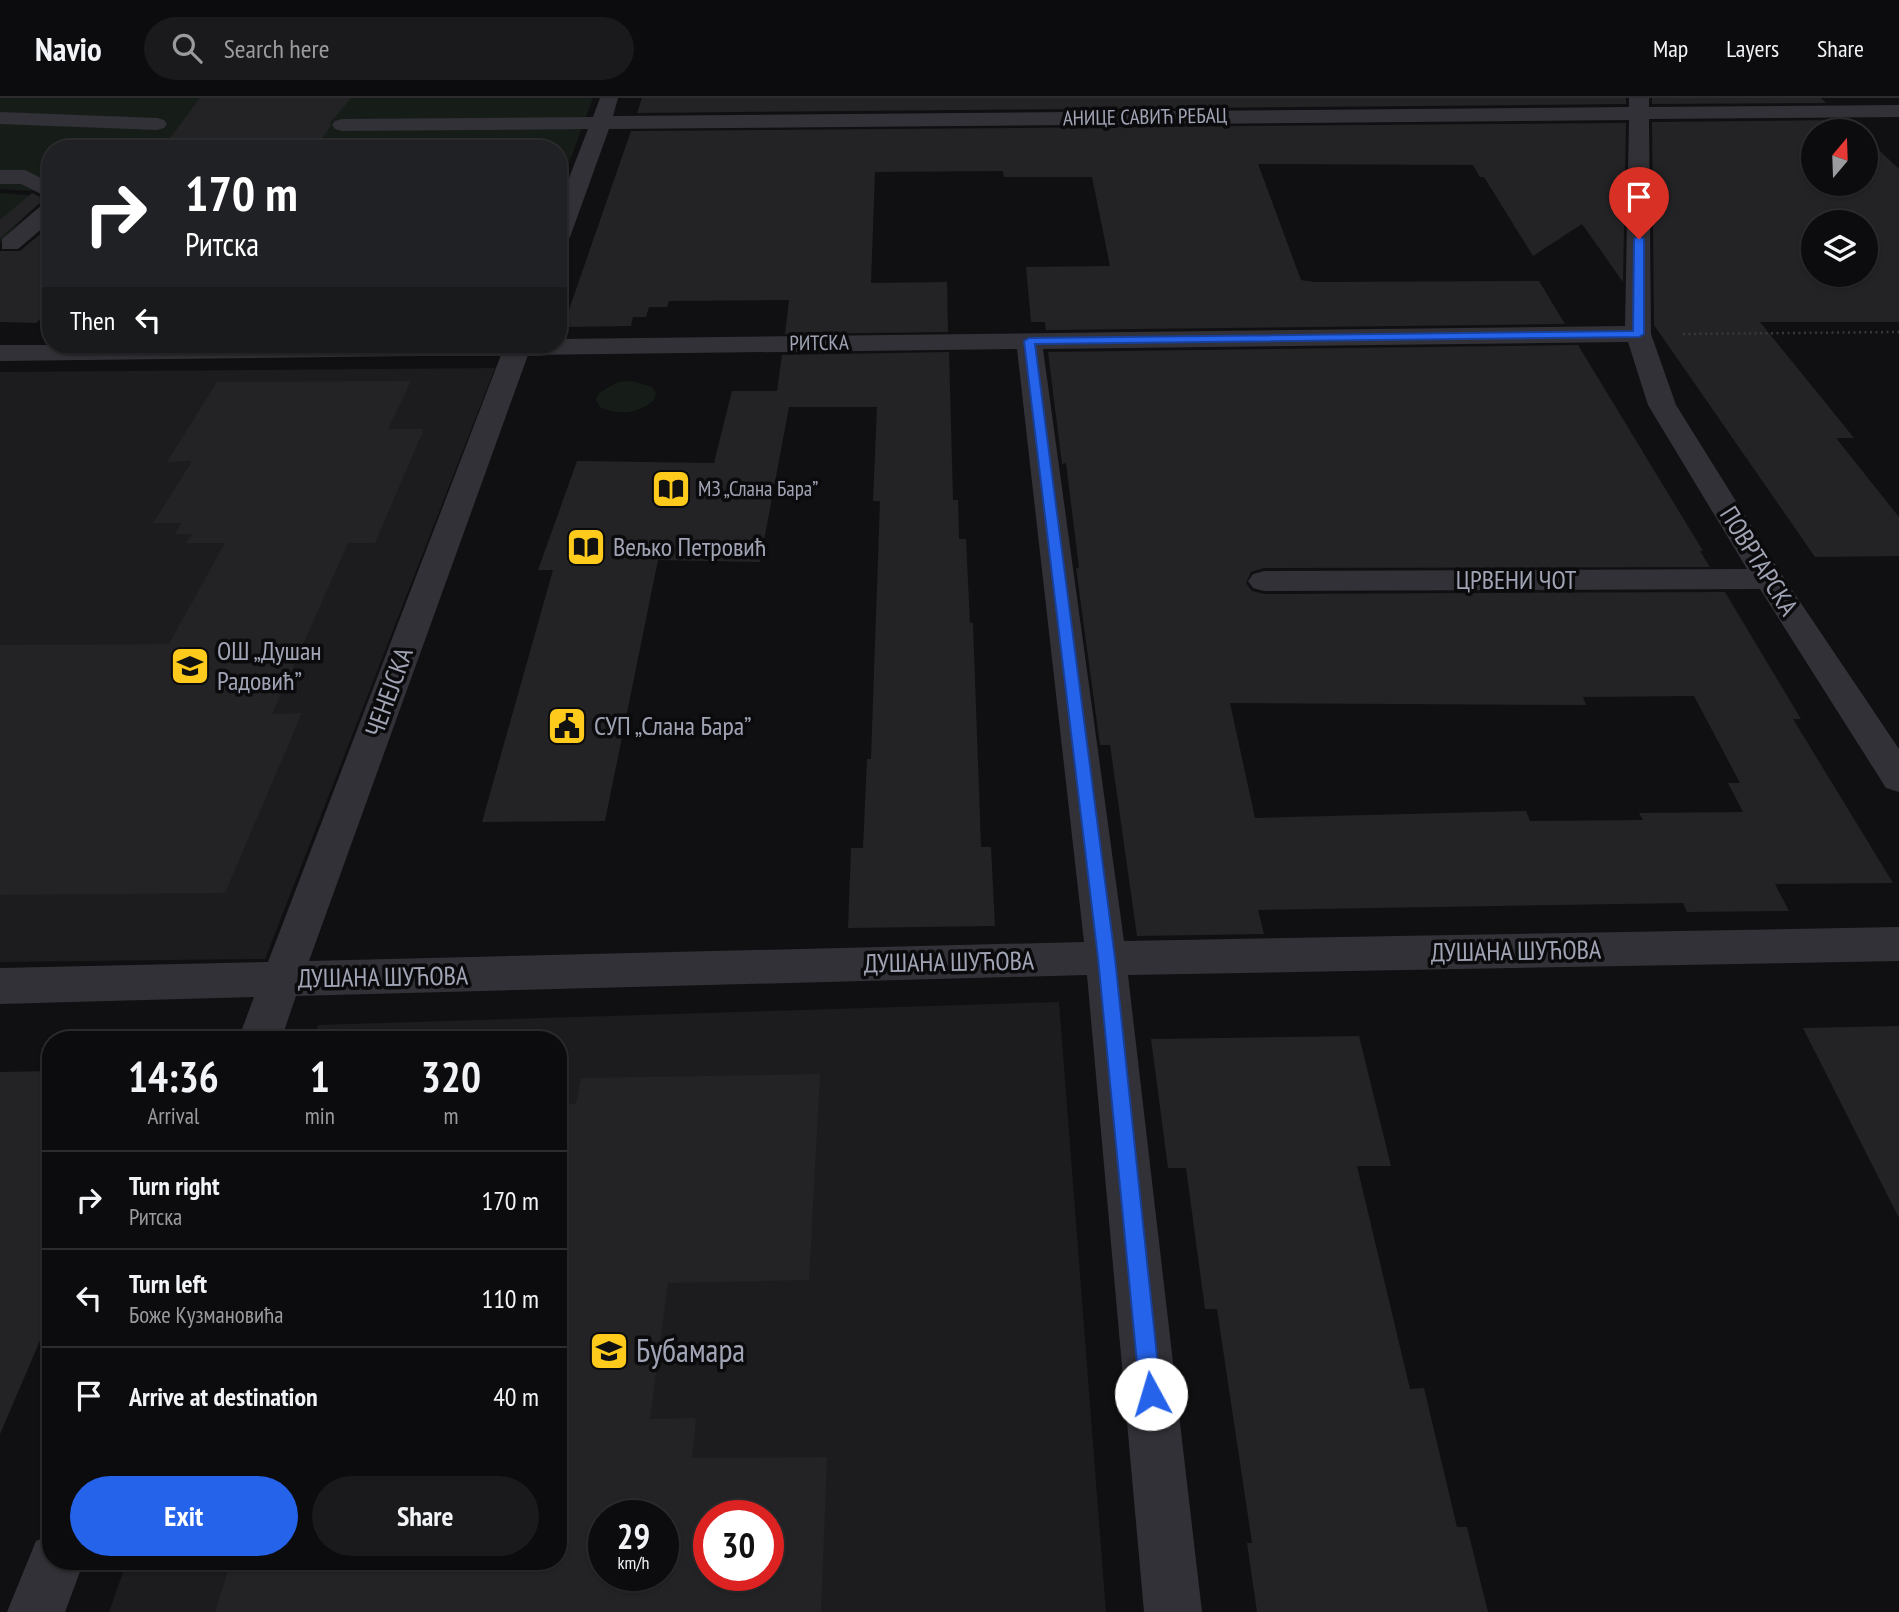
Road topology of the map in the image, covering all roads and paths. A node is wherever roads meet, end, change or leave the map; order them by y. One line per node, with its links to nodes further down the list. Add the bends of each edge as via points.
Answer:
1 (610, 98): 4 (street)
2 (1639, 105): 3 (street, АНИЦЕ САВИЋ РЕБАЦ); 4 (street, АНИЦЕ САВИЋ РЕБАЦ); 14 (street, ПОВРТАРСКА)
3 (1899, 111)
4 (601, 122): 7 (street, АНИЦЕ САВИЋ РЕБАЦ); 10 (street)
5 (6, 123): 6 (street)
6 (157, 124)
7 (342, 125)
8 (0, 177): 9 (street, via 25,177)
9 (42, 187)
10 (567, 213)
11 (42, 217): 12 (street)
12 (10, 244)
13 (1899, 332): 14 (path)
14 (1639, 334): 15 (street, РИТСКА); 20 (street, ПОВРТАРСКА, via 1662,405)
15 (1029, 341): 16 (street, РИТСКА); 24 (street)
16 (567, 346)
17 (42, 353): 18 (street, РИТСКА)
18 (0, 354)
19 (515, 354): 25 (street, ЧЕНЕЈСКА)
20 (1769, 579): 21 (street, ЦРВЕНИ ЧОТ); 22 (street, ПОВРТАРСКА)
21 (1264, 581)
22 (1899, 778)
23 (1899, 944): 24 (street, ДУШАНА ШУЋОВА)
24 (1106, 958): 25 (street, ДУШАНА ШУЋОВА); 30 (street)
25 (282, 979): 26 (street, ДУШАНА ШУЋОВА); 27 (street, ЧЕНЕЈСКА)
26 (0, 986)
27 (262, 1031)
28 (52, 1570): 29 (street)
29 (36, 1612)
30 (1173, 1612)

